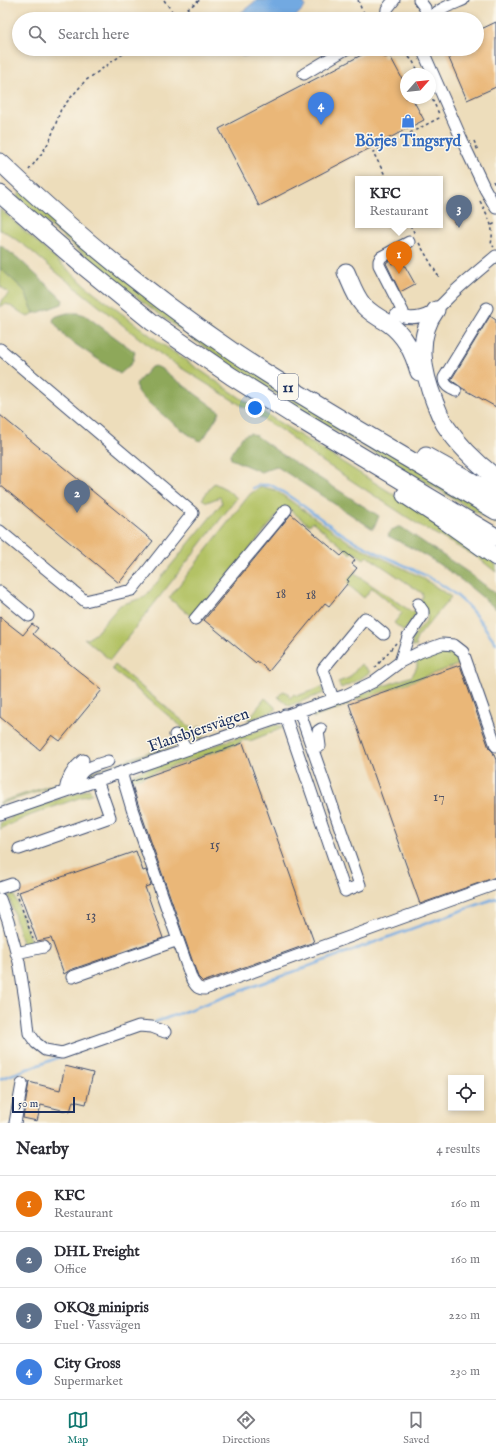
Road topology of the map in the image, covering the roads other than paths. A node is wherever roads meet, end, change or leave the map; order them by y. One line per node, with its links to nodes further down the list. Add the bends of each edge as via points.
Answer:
1 (379, 0): 4 (street)
2 (419, 0): 5 (street)
3 (463, 0): 6 (street)
4 (389, 9)
5 (425, 12)
6 (437, 12)
7 (334, 56): 9 (street)
8 (424, 56): 12 (street)
9 (304, 74)
10 (0, 162): 14 (highway, 11)
11 (0, 194): 21 (highway, 11, via 82,266 152,322)
12 (496, 208)
13 (415, 240): 18 (street, via 381,257 379,265 400,313 405,318 422,316)
14 (92, 244): 24 (highway, via 278,372); 26 (highway, 11, via 164,302 235,353)
15 (496, 256): 18 (street)
16 (346, 272): 22 (highway, via 363,305 395,329 407,343 426,395 433,410)
17 (487, 308): 20 (street, via 444,378 446,385)
18 (436, 310): 22 (highway, via 424,333 422,353 430,390)
19 (0, 349): 27 (street, via 193,513 132,590 85,601)
20 (456, 391)
21 (296, 417): 28 (highway, 11); 29 (highway, via 349,460)
22 (444, 423): 23 (highway, via 465,450)
23 (496, 478)
24 (496, 495)
25 (286, 510): 33 (street)
26 (496, 511)
27 (0, 531)
28 (496, 537)
29 (496, 557)
30 (0, 592): 32 (street)
31 (418, 604): 35 (street, via 424,615 408,637)
32 (29, 616)
33 (195, 619)
34 (384, 634): 36 (street, via 365,618 323,669)
35 (400, 662): 36 (street, Flansbjersvägen, via 373,682); 41 (street, Flansbjersvägen, via 442,644 454,645 463,652)
36 (333, 699): 37 (street, Flansbjersvägen)
37 (299, 710): 38 (street, Flansbjersvägen); 42 (street)
38 (285, 715): 42 (street, via 308,792 345,891 360,885 356,857); 43 (street, Flansbjersvägen)
39 (321, 729): 42 (street, via 318,731 320,746)
40 (175, 735): 43 (street)
41 (496, 746)
42 (312, 748)
43 (186, 750): 46 (street, Flansbjersvägen)
44 (84, 760): 49 (street, via 71,773)
45 (108, 761): 48 (street, via 84,770 77,779)
46 (121, 772): 47 (street, Flansbjersvägen); 56 (street)
47 (97, 780): 48 (street, Flansbjersvägen); 51 (street, via 110,817)
48 (77, 787): 49 (street, Flansbjersvägen)
49 (66, 791): 50 (street, Flansbjersvägen)
50 (0, 814)
51 (19, 849)
52 (12, 884): 54 (street)
53 (496, 884): 56 (street, via 200,989 192,980)
54 (0, 888)
55 (0, 900): 58 (street)
56 (178, 940): 59 (street)
57 (40, 948): 58 (street)
58 (16, 953): 60 (street, via 29,1032 44,1050 62,1053 139,1026)
59 (72, 977)
60 (165, 1032)
61 (22, 1084): 62 (street)
62 (15, 1123)

